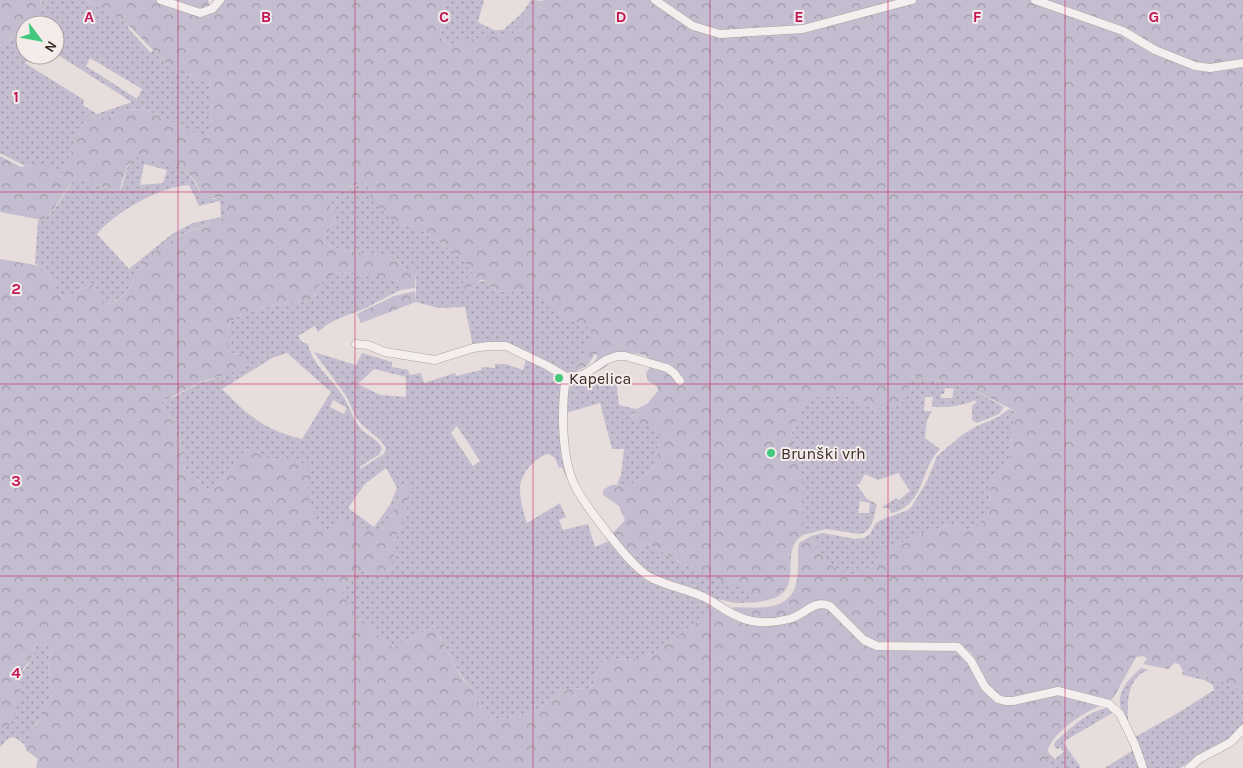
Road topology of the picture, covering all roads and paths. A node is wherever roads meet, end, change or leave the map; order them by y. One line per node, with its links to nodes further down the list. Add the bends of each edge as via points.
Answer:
1 (161, 0): 2 (street, via 200,13 212,9)
2 (220, 0)
3 (655, 0): 4 (street, via 693,26 720,34 803,29)
4 (912, 0)
5 (1035, 0): 6 (street, via 1122,31 1155,50 1195,66 1210,68)
6 (1243, 63)
7 (356, 344): 8 (street, via 435,360 473,348 506,346)
8 (566, 377): 9 (street, via 583,375 606,360 625,356 667,368); 11 (street, via 566,458 576,488 627,557 646,574 662,584 710,600 738,618 753,622 791,619 817,603 830,606 869,643 958,647 985,687 992,695 1005,701 1058,691 1108,704 1120,714 1135,744)
9 (680, 380)
10 (1243, 729): 12 (street, via 1231,742)
11 (1142, 768)
12 (1189, 768)

